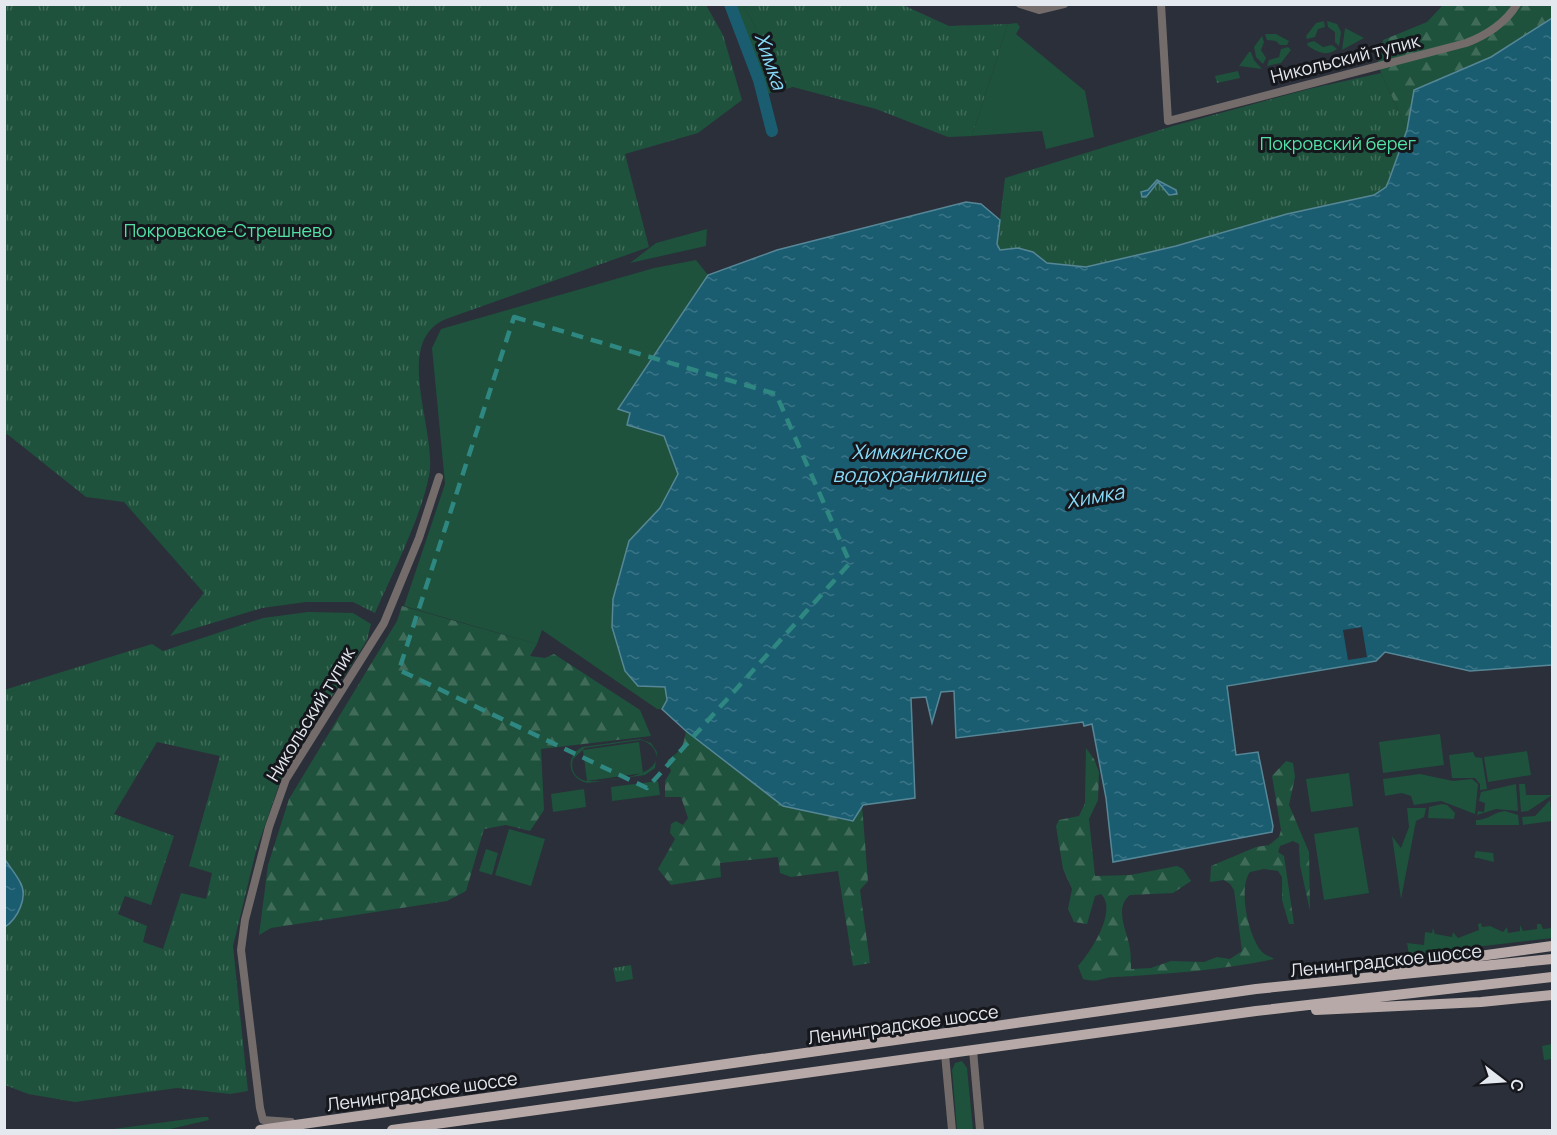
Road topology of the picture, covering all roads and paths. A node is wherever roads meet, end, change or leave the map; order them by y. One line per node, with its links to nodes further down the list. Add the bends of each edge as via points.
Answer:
1 (1020, 4): 2 (street, via 1039,10)
2 (1064, 4)
3 (1161, 4): 4 (street, Никольский тупик, via 1168,121 1466,44 1482,37)
4 (1516, 4)
5 (439, 477): 14 (street, Никольский тупик, via 384,622 286,779 255,877 241,950)
6 (1552, 946): 9 (main road)
7 (1552, 959): 9 (main road, Ленинградское шоссе)
8 (1552, 977): 11 (main road, Ленинградское шоссе)
9 (1256, 989): 14 (main road, Ленинградское шоссе, via 309,1123)
10 (1552, 994): 11 (main road, via 1471,1002)
11 (1256, 1011): 12 (main road, Ленинградское шоссе)
12 (973, 1050): 13 (main road, Ленинградское шоссе); 17 (street)
13 (945, 1054): 15 (main road, Ленинградское шоссе); 16 (street)
14 (262, 1125)
15 (392, 1131)
16 (952, 1131)
17 (980, 1131)

